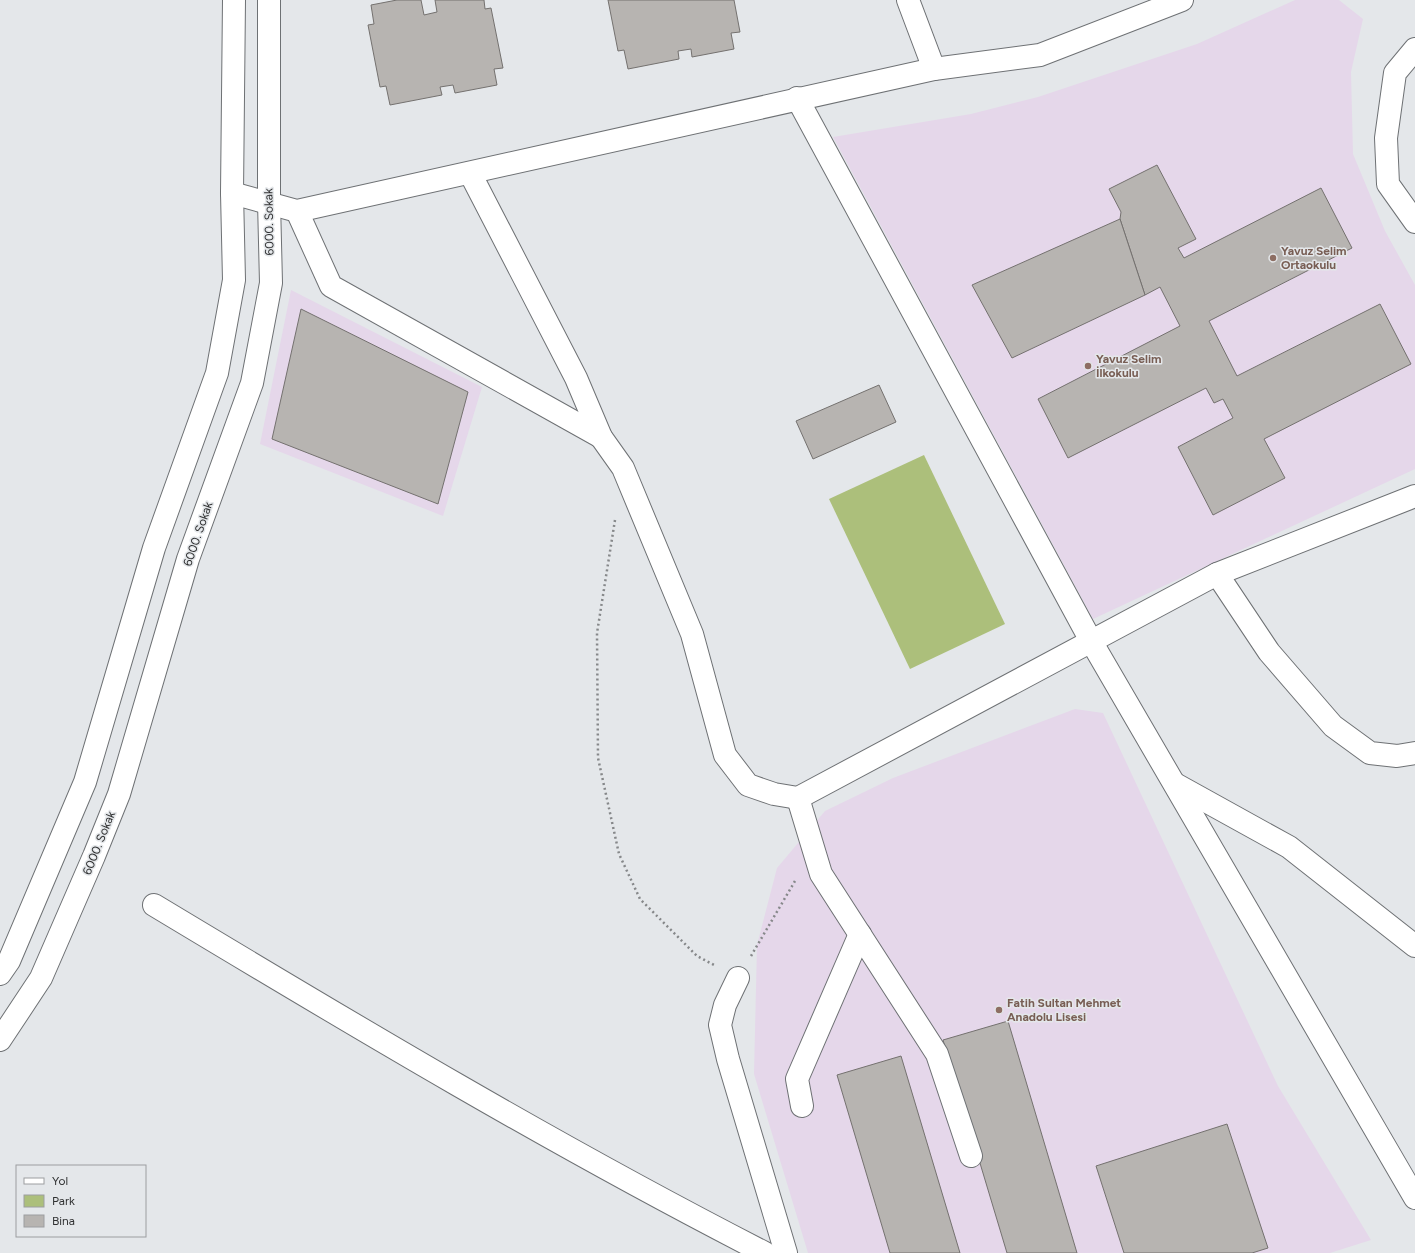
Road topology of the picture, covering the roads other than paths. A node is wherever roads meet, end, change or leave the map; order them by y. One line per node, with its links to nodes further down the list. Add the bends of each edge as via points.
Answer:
1 (234, 0): 9 (street)
2 (269, 0): 10 (street, 6000. Sokak)
3 (908, 0): 6 (street)
4 (1182, 0): 6 (street, via 1040,55)
5 (1415, 49): 12 (street, via 1395,73 1386,138 1388,184)
6 (934, 69): 7 (street)
7 (797, 98): 8 (street); 16 (street)
8 (470, 173): 11 (street); 13 (street, via 576,378)
9 (232, 193): 10 (street); 23 (street, via 234,280 217,373 154,548 85,782 15,947)
10 (269, 202): 11 (street); 25 (street, 6000. Sokak, via 271,283 252,383 188,559 119,794 41,978)
11 (297, 211): 13 (street, via 330,286)
12 (1415, 222)
13 (601, 436): 19 (street, via 623,468 692,634 725,754 748,785 774,794)
14 (1415, 496): 15 (street)
15 (1217, 574): 16 (street); 17 (street, via 1269,652 1333,726 1370,753 1397,756)
16 (1091, 641): 18 (street); 19 (street)
17 (1415, 753)
18 (1174, 784): 22 (street, via 1289,847); 28 (street)
19 (798, 798): 21 (street, via 821,874)
20 (154, 905): 29 (street, via 387,1045 657,1198)
21 (860, 934): 26 (street, via 797,1079); 27 (street, via 937,1054)
22 (1415, 946)
23 (0, 974)
24 (738, 978): 30 (street, via 725,1004 720,1025)
25 (0, 1040)
26 (802, 1106)
27 (971, 1156)
28 (1415, 1198)
29 (765, 1253)
30 (786, 1253)

